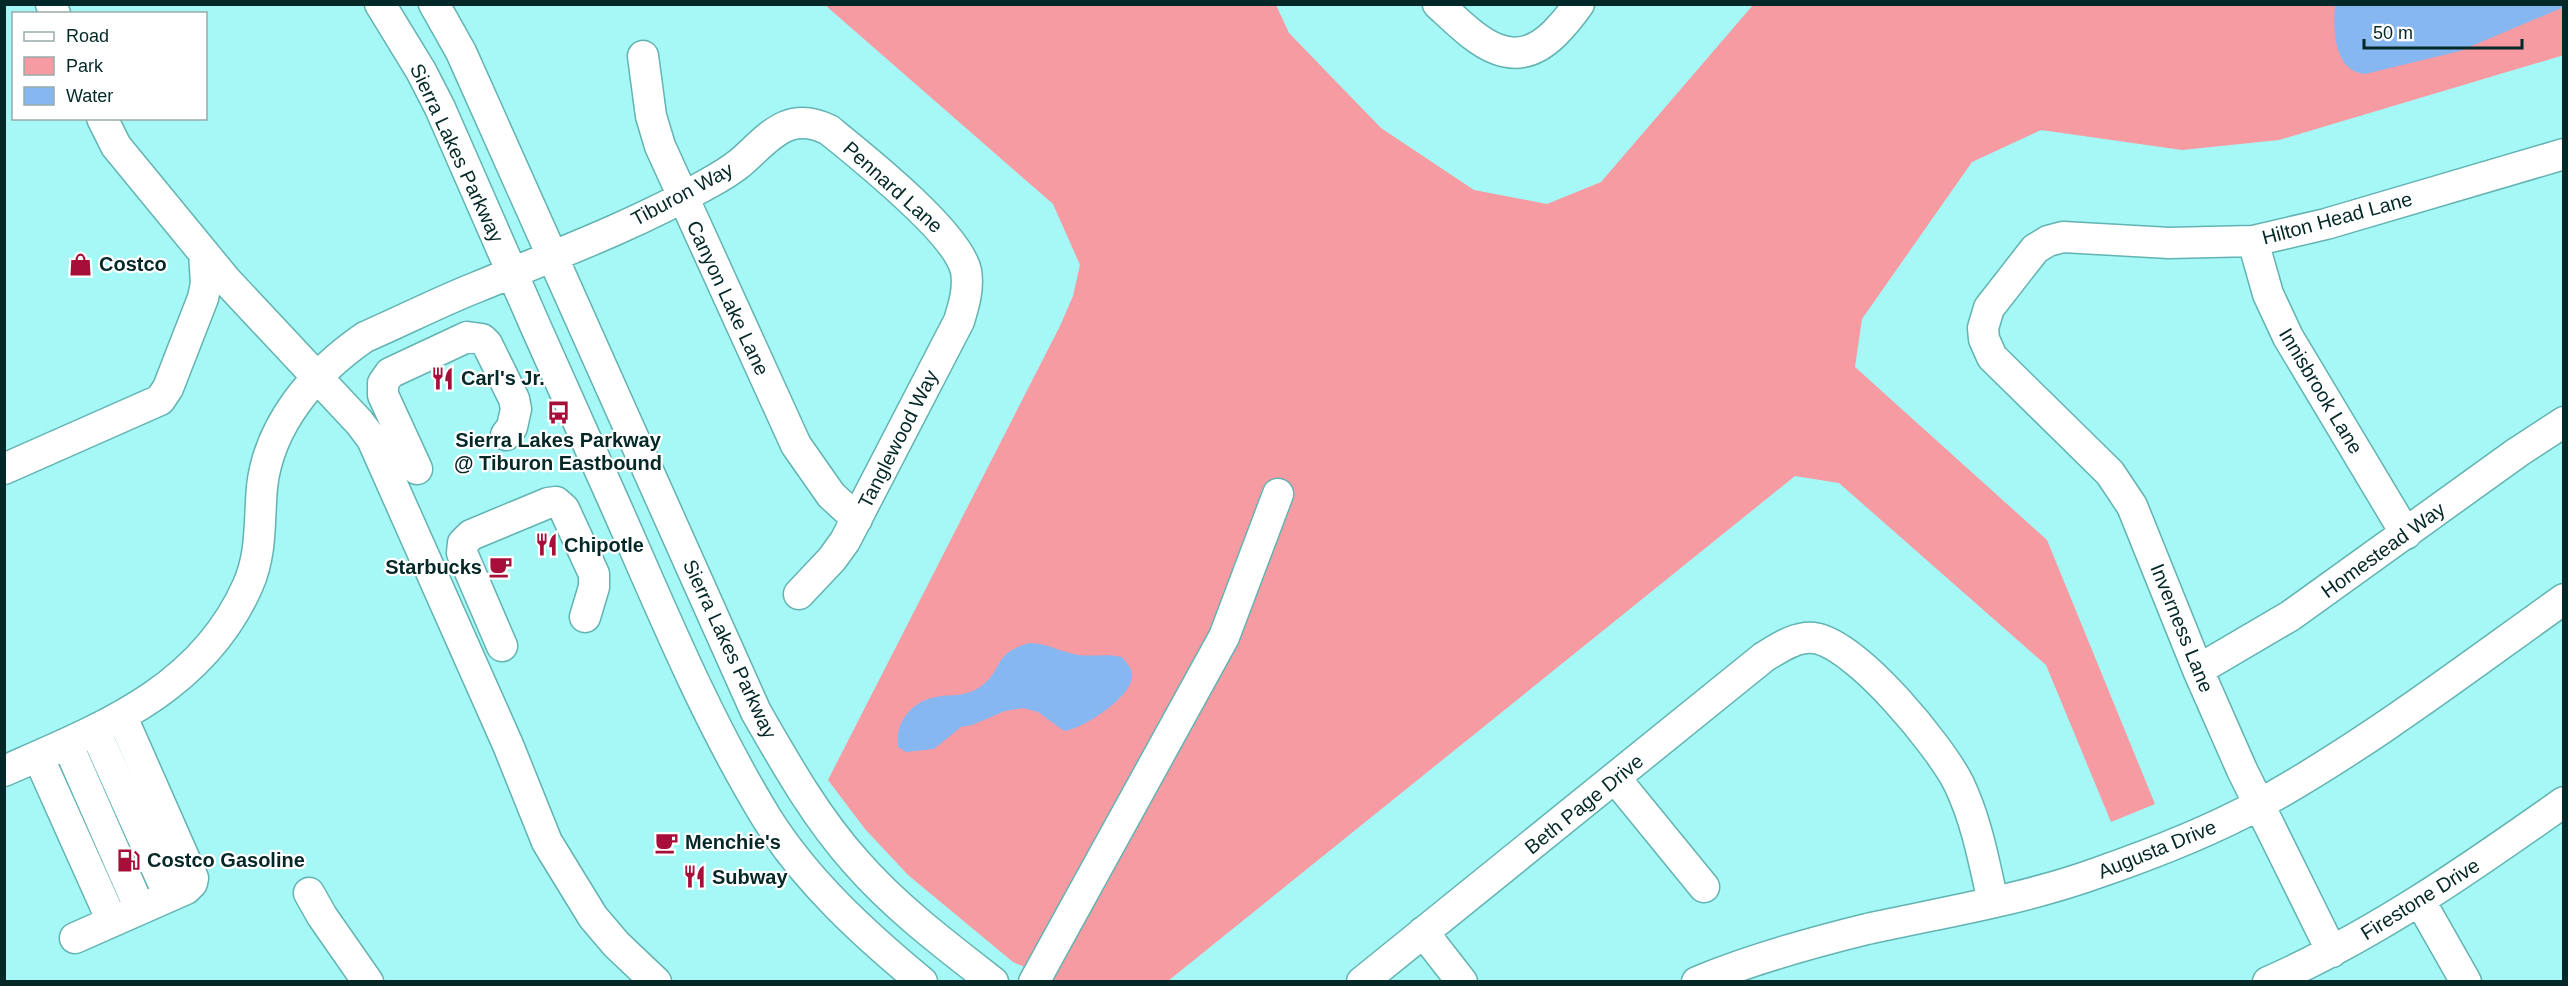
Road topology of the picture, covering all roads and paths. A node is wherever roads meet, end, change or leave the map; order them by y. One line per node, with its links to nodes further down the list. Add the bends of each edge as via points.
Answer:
1 (380, 4): 14 (street, Sierra Lakes Parkway, via 440,108)
2 (434, 4): 12 (street, Sierra Lakes Parkway, via 461,52)
3 (1438, 4): 4 (street, via 1485,45 1509,53 1546,40)
4 (1580, 4)
5 (643, 56): 9 (street, Canyon Lake Lane, via 651,116)
6 (103, 120): 11 (street, via 116,146)
7 (803, 122): 9 (street, Tiburon Way, via 778,130 732,169); 13 (street, Pennard Lane, via 829,130 941,228)
8 (2564, 154): 10 (street, Hilton Head Lane, via 2326,224)
9 (683, 198): 12 (street, Tiburon Way); 22 (street, Canyon Lake Lane, via 796,445 819,480)
10 (2253, 241): 15 (street, Hilton Head Lane, via 2169,243 2076,236 2048,241 2025,259 1989,308); 23 (street, Innisbrook Lane, via 2268,294 2283,326)
11 (204, 253): 16 (street); 19 (street, via 203,298 160,400)
12 (553, 256): 14 (street); 50 (street, Sierra Lakes Parkway, via 756,712 800,789 855,861 923,928)
13 (966, 271): 22 (street, Tanglewood Way, via 966,296 959,321)
14 (512, 273): 16 (street, via 365,337 338,357); 49 (street, Sierra Lakes Parkway, via 703,703 766,817 835,903)
15 (1984, 339): 28 (street, Inverness Lane, via 2000,367 2122,488)
16 (318, 379): 29 (street, via 287,414 274,439 262,487 256,562 230,619 191,665); 48 (street, via 359,422 376,448 556,860 599,924)
17 (2564, 422): 23 (street, Homestead Way)
18 (506, 435): 20 (street, via 515,418 513,399 487,344 467,338 390,373 382,383 383,395)
19 (4, 469)
20 (417, 469)
21 (1278, 494): 51 (street, via 1224,637)
22 (857, 519): 24 (street, Tanglewood Way, via 832,559)
23 (2406, 534): 28 (street, Homestead Way, via 2290,616)
24 (800, 594)
25 (2564, 599): 36 (street, Augusta Drive, via 2366,741)
26 (585, 617): 27 (street, via 594,574 564,509 556,502 548,503 471,535 463,543 462,553)
27 (502, 646)
28 (2198, 670): 36 (street, Inverness Lane)
29 (122, 717): 30 (street); 39 (street, via 193,874 189,886)
30 (95, 731): 31 (street); 39 (street)
31 (67, 743): 32 (street); 42 (street)
32 (38, 756): 33 (street); 43 (street)
33 (4, 771)
34 (1615, 778): 37 (street); 41 (street, Beth Page Drive, via 1764,657 1796,640 1827,640 1853,658 1914,719 1946,759 1970,810); 44 (street, Beth Page Drive)
35 (2564, 802): 40 (street, Firestone Drive)
36 (2259, 805): 41 (street, Augusta Drive, via 2095,874); 46 (street, Inverness Lane)
37 (1704, 887)
38 (309, 893): 47 (street)
39 (169, 896): 42 (street)
40 (2420, 901): 46 (street, Firestone Drive); 56 (street)
41 (1993, 903): 54 (street, Augusta Drive, via 1866,929)
42 (140, 909): 43 (street)
43 (112, 921): 45 (street)
44 (1423, 932): 52 (street, Beth Page Drive); 53 (street)
45 (75, 938)
46 (2332, 952): 55 (street, Firestone Drive)
47 (368, 981)
48 (657, 981)
49 (921, 981)
50 (993, 981)
51 (1034, 981)
52 (1362, 981)
53 (1462, 981)
54 (1697, 981)
55 (2268, 981)
56 (2466, 981)

